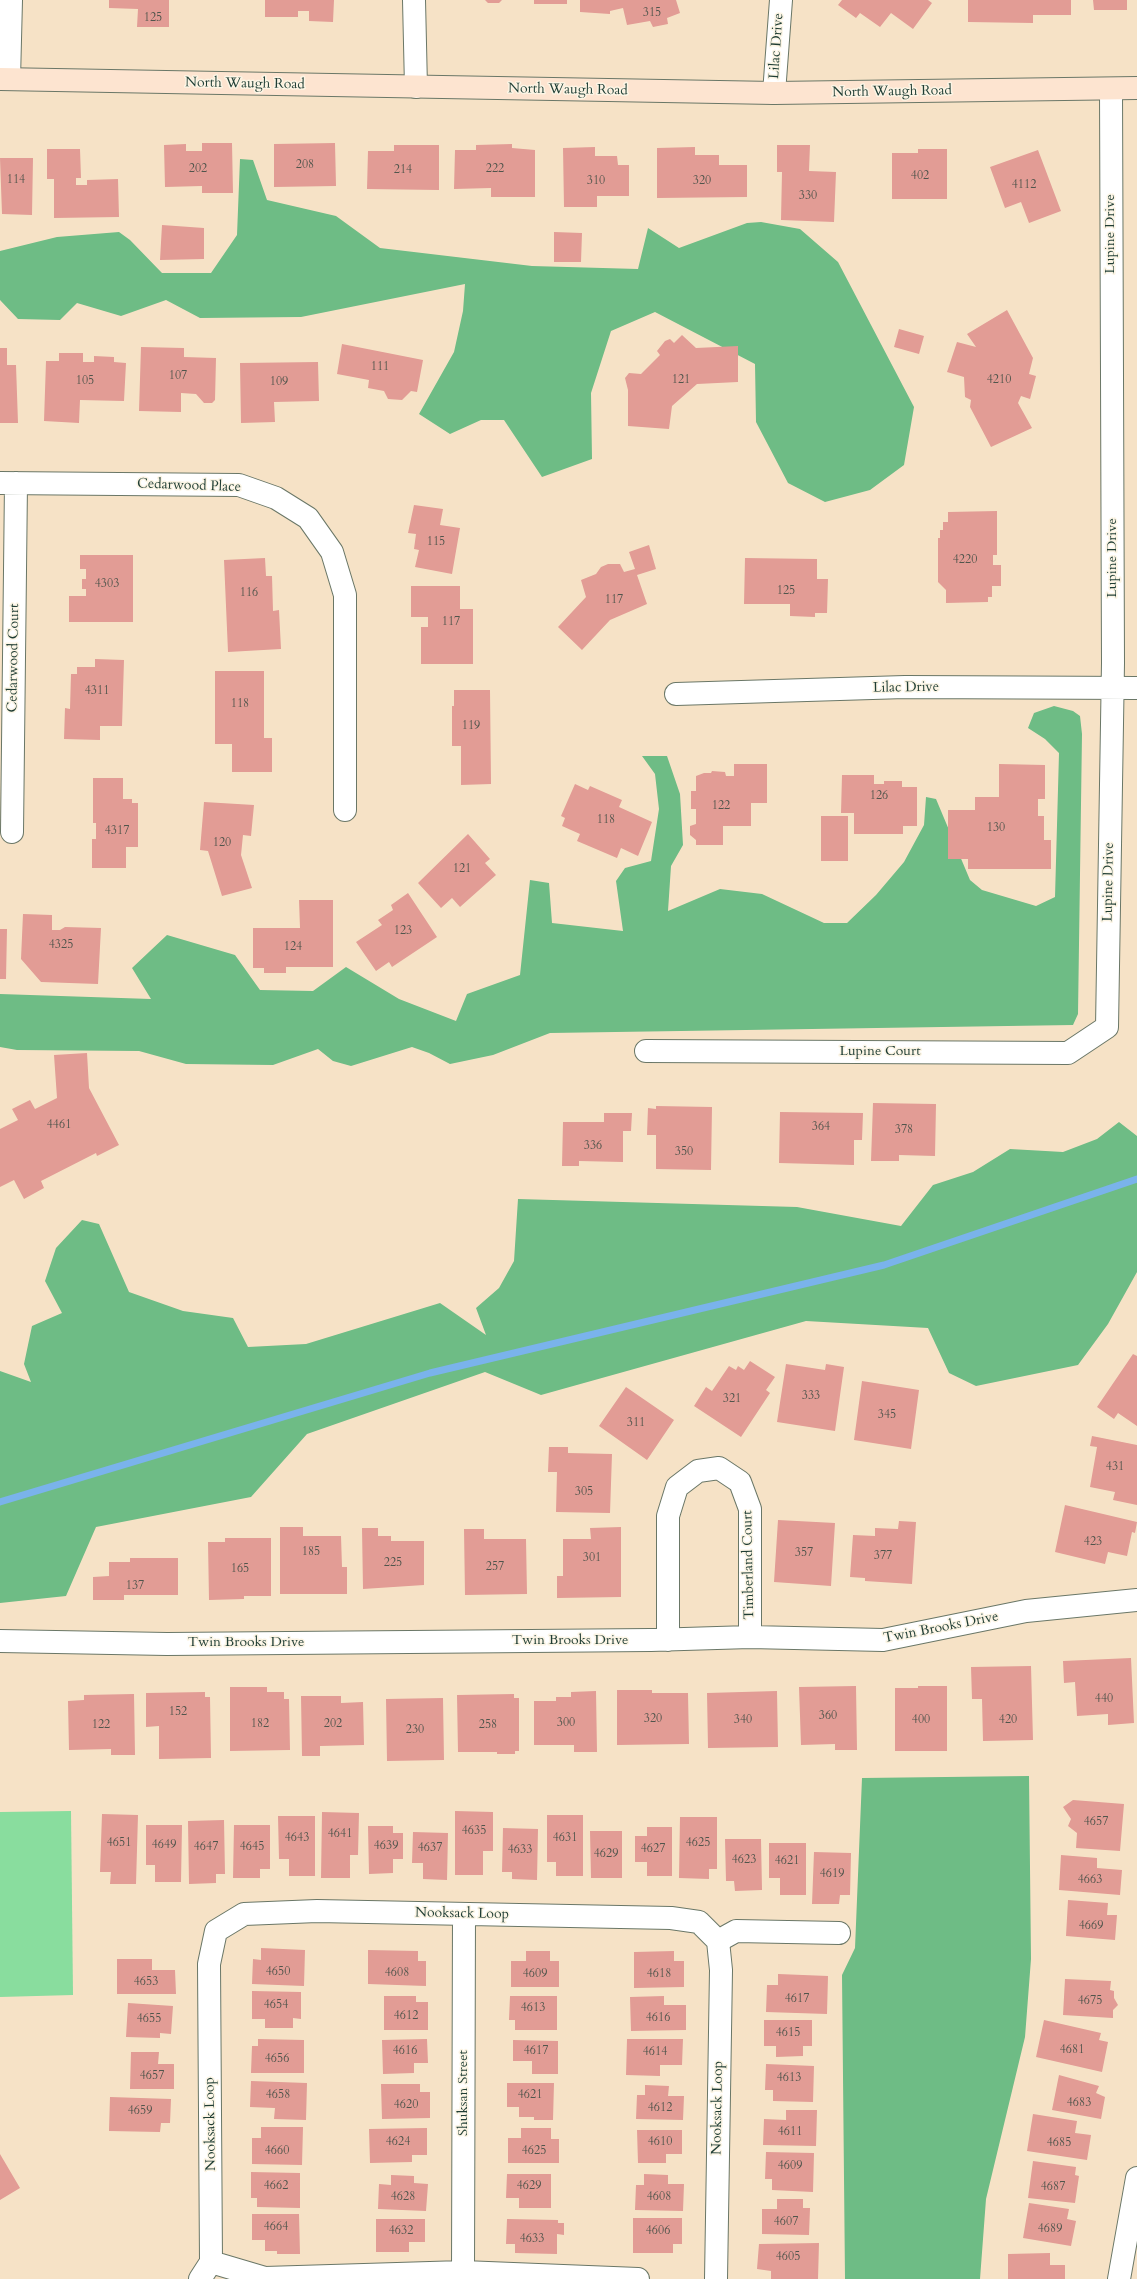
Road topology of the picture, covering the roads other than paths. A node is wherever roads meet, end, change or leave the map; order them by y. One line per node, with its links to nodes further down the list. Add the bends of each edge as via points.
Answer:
1 (10, 0): 4 (street)
2 (414, 0): 5 (street)
3 (781, 0): 8 (street, Lilac Drive)
4 (5, 79): 5 (street, North Waugh Road)
5 (416, 87): 8 (street, North Waugh Road)
6 (1137, 88): 7 (street, North Waugh Road)
7 (1111, 89): 8 (street, North Waugh Road); 10 (street, Lupine Drive)
8 (774, 93)
9 (8, 483): 13 (street, Cedarwood Place, via 239,485 276,498 308,518 332,552 346,595); 14 (street, Cedarwood Court)
10 (1113, 688): 11 (street, Lilac Drive); 12 (street, Lilac Drive, via 905,687); 15 (street, Lupine Drive)
11 (1137, 688)
12 (676, 694)
13 (345, 810)
14 (12, 832)
15 (1107, 1027): 16 (street, Lupine Court, via 1068,1053)
16 (646, 1051)
17 (1137, 1600): 18 (street, Twin Brooks Drive, via 1026,1611 883,1640)
18 (750, 1637): 19 (street, Twin Brooks Drive); 19 (street, Timberland Court, via 750,1509 740,1482 719,1468 698,1471 678,1487 668,1516)
19 (668, 1640): 20 (street, Twin Brooks Drive, via 167,1644)
20 (0, 1641)
21 (464, 1914): 23 (street, Nooksack Loop, via 671,1918 699,1922); 26 (street, Nooksack Loop, via 317,1911 244,1914 216,1931 209,1964); 27 (street, Shuksan Street)
22 (839, 1933): 23 (street, via 736,1931)
23 (718, 1941): 29 (street, Nooksack Loop, via 721,1970)
24 (1137, 2178): 25 (street)
25 (1131, 2242): 30 (street)
26 (206, 2271): 27 (street, via 265,2278)
27 (463, 2272): 28 (street)
28 (638, 2279)
29 (716, 2279)
30 (1119, 2279)

